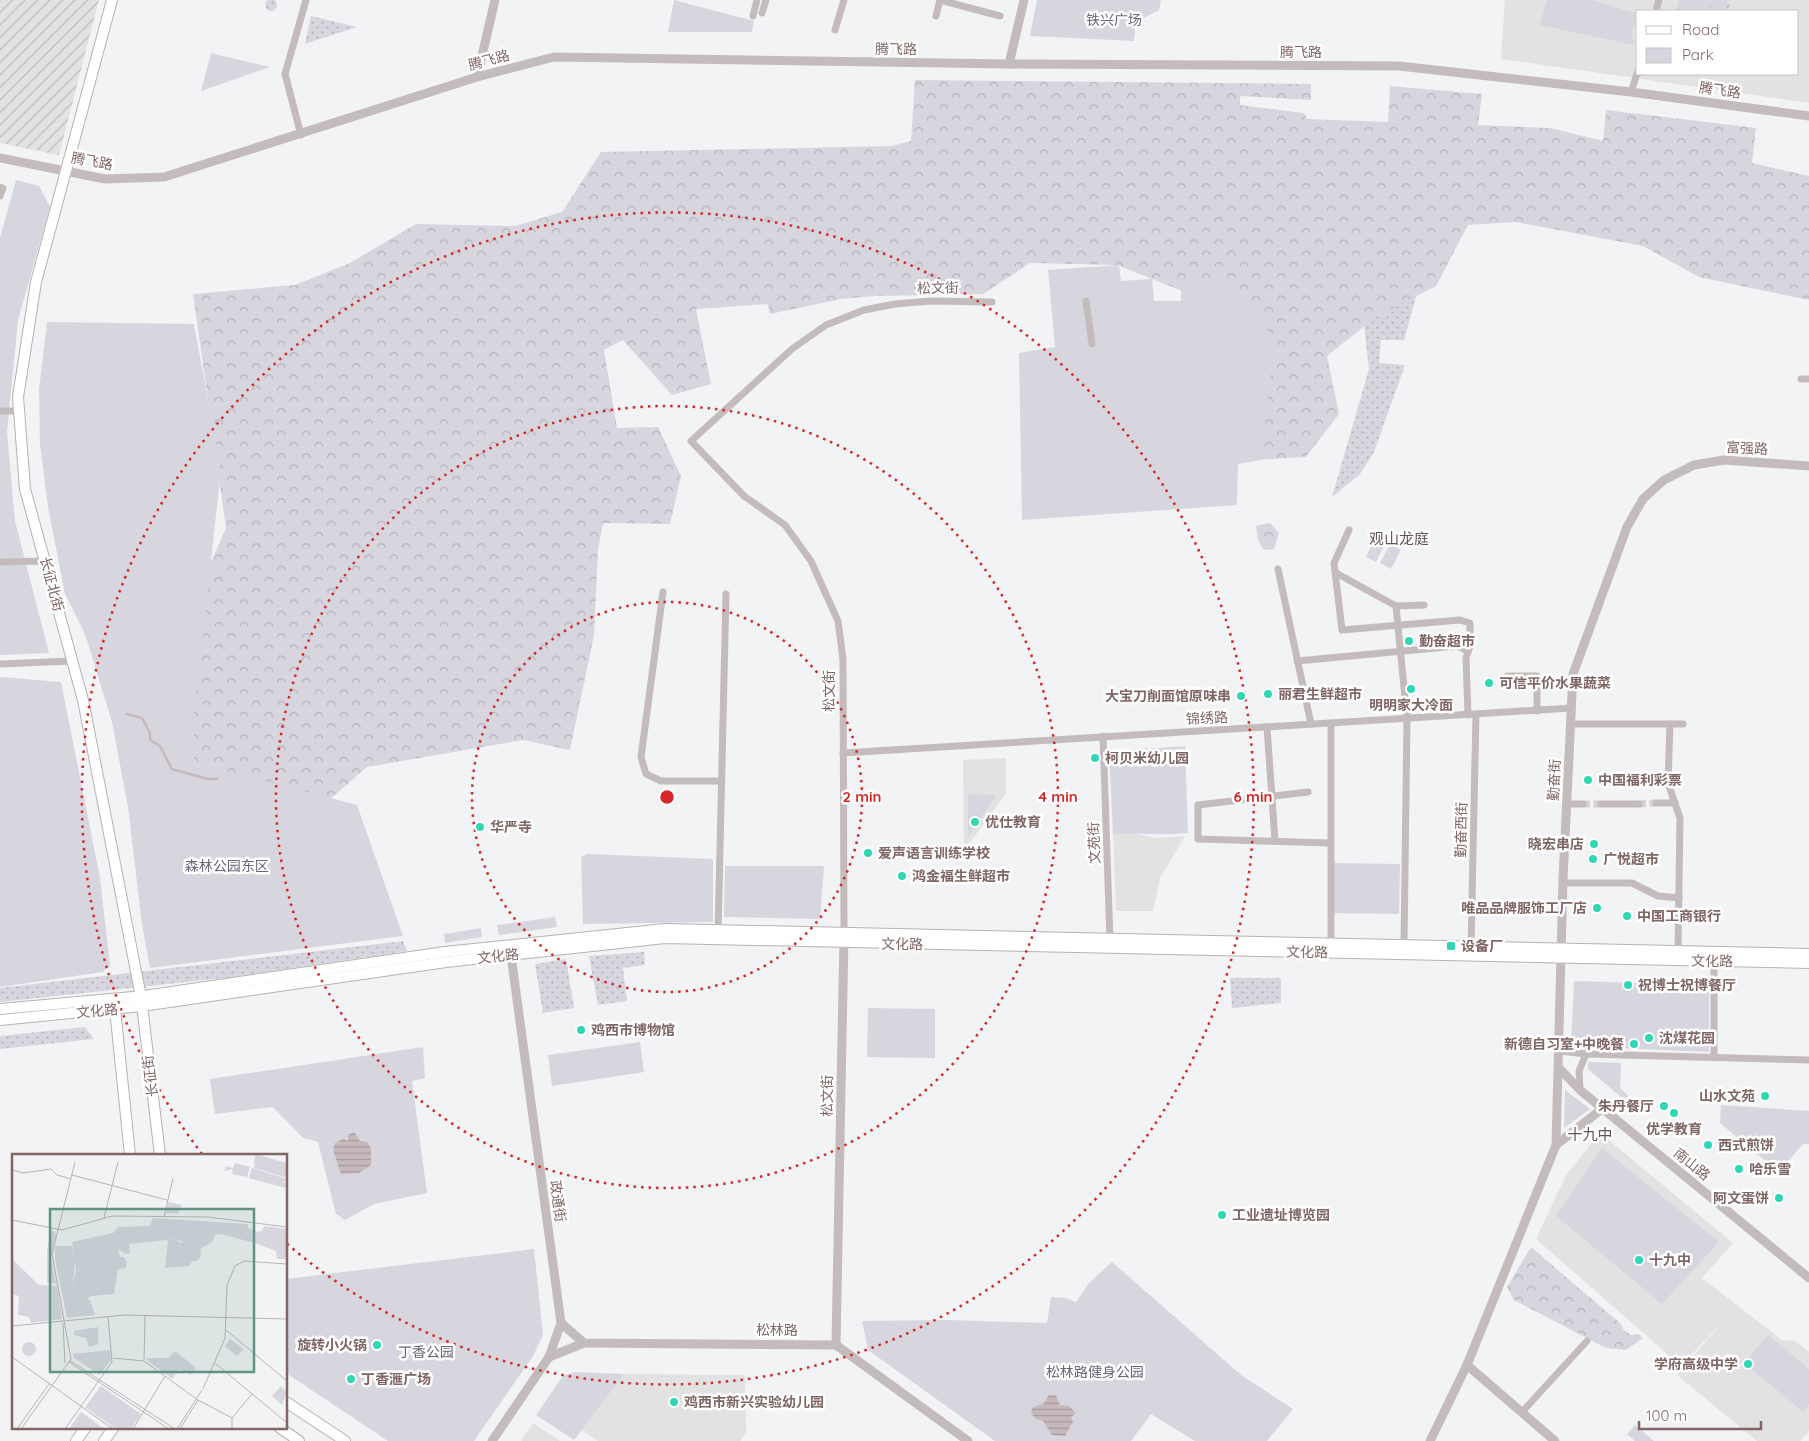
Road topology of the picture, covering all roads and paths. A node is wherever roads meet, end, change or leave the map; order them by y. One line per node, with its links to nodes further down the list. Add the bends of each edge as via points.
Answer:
1 (112, 0): 21 (main road, 长征北街)
2 (306, 0): 19 (street, via 285,74)
3 (496, 0): 16 (street)
4 (757, 0): 10 (street)
5 (766, 0): 9 (street)
6 (844, 0): 13 (street)
7 (940, 0): 11 (street); 12 (street)
8 (1024, 0): 14 (street)
9 (762, 14)
10 (752, 16)
11 (936, 16)
12 (1000, 16)
13 (835, 30)
14 (1009, 64): 16 (street, 腾飞路, via 554,57); 17 (street, 腾飞路, via 1399,66)
15 (1636, 75): 17 (street)
16 (477, 77): 19 (street, 腾飞路)
17 (1631, 92): 18 (street, 腾飞路)
18 (1809, 116)
19 (301, 135): 21 (street, 腾飞路, via 164,178 105,179)
20 (0, 158): 21 (street, 腾飞路)
21 (67, 170): 30 (main road, 长征北街, via 36,282 18,398)
22 (0, 187): 23 (street)
23 (0, 196)
24 (1086, 301): 26 (street)
25 (992, 302): 60 (street, 松文街, via 895,304 864,310 826,325 792,349 692,441 744,496 785,525 819,578 838,621 842,649)
26 (1092, 344)
27 (1801, 379): 28 (street)
28 (1809, 379)
29 (0, 411): 30 (street)
30 (19, 412): 34 (main road, 长征北街, via 26,489)
31 (1809, 466): 32 (street, 富强路, via 1724,460 1694,465 1664,480)
32 (1639, 505): 48 (street, 勤奋街, via 1627,527 1573,674)
33 (1349, 530): 37 (street, via 1334,562)
34 (46, 561): 35 (street); 44 (main road, 长征北街)
35 (0, 562)
36 (1278, 569): 45 (street)
37 (1336, 573): 41 (street); 42 (street, via 1342,630)
38 (663, 592): 61 (street, via 642,733 641,756 646,774 661,781)
39 (726, 594): 61 (street)
40 (1424, 605): 41 (street)
41 (1396, 606): 42 (street)
42 (1396, 625): 43 (street, via 1460,620 1470,623); 52 (street)
43 (1468, 651): 45 (street, via 1457,646); 51 (street)
44 (72, 661): 46 (street); 86 (main road, 长征北街, via 83,700)
45 (1297, 661): 54 (street)
46 (0, 664)
47 (1507, 676): 49 (street, via 1537,676)
48 (1572, 708): 49 (street, 锦绣路); 55 (street, 勤奋街)
49 (1537, 710): 50 (street, 锦绣路)
50 (1476, 714): 51 (street, 锦绣路); 79 (street, 勤奋西街)
51 (1468, 715): 52 (street, 锦绣路)
52 (1407, 718): 53 (street, 锦绣路); 78 (street)
53 (1331, 723): 54 (street, 锦绣路); 71 (street)
54 (1310, 724): 58 (street, 锦绣路)
55 (1571, 724): 56 (street); 66 (street, 勤奋街)
56 (1670, 724): 57 (street); 65 (street, via 1668,783)
57 (1683, 724)
58 (1267, 727): 59 (street, 锦绣路); 63 (street)
59 (1103, 736): 60 (street, 锦绣路); 76 (street, 文苑街)
60 (843, 753): 75 (street, 松文街)
61 (722, 781): 74 (street)
62 (1308, 792): 63 (street)
63 (1272, 796): 70 (street); 70 (street, via 1198,805 1198,839)
64 (1656, 803): 65 (street)
65 (1675, 803): 73 (street, via 1680,818)
66 (1567, 804): 67 (street); 72 (street, 勤奋街)
67 (1583, 804)
68 (1602, 804): 69 (street)
69 (1639, 804)
70 (1275, 841): 71 (street)
71 (1330, 843): 77 (street)
72 (1563, 882): 73 (street, via 1632,883 1658,896); 82 (street, 勤奋街)
73 (1679, 898): 81 (street)
74 (718, 935): 75 (main road, 文化路); 80 (main road, 文化路)
75 (844, 938): 76 (main road, 文化路); 104 (street, 松文街)
76 (1110, 944): 77 (main road, 文化路); 82 (main road, 文化路)
77 (1331, 944): 78 (main road, 文化路)
78 (1404, 945): 79 (main road, 文化路)
79 (1471, 947): 82 (main road, 文化路)
80 (510, 950): 86 (main road, 文化路, via 445,952); 101 (street, 政通街)
81 (1678, 951): 82 (main road, 文化路); 83 (main road, 文化路)
82 (1562, 953): 84 (main road, 文化路); 90 (street, 勤奋街)
83 (1809, 954)
84 (1714, 961): 85 (main road, 文化路); 92 (street)
85 (1809, 963)
86 (141, 1002): 87 (main road, 文化路); 88 (main road, 文化路); 99 (main road, 长征街)
87 (0, 1009)
88 (115, 1009): 89 (main road, 文化路); 98 (main road, 长征街)
89 (0, 1020)
90 (1560, 1051): 91 (street); 94 (street, 勤奋街)
91 (1586, 1054): 92 (street); 95 (street, via 1579,1071)
92 (1714, 1058): 93 (street)
93 (1809, 1060)
94 (1560, 1069): 95 (street, 南山路); 97 (street, 勤奋街)
95 (1580, 1090): 96 (street, 南山路)
96 (1602, 1108): 97 (street); 100 (street, 南山路)
97 (1556, 1145): 106 (street)
98 (130, 1154)
99 (160, 1154)
100 (1809, 1278)
101 (561, 1323): 103 (street); 105 (street, 政通街)
102 (1587, 1341): 108 (street)
103 (584, 1342): 104 (street, 松林路); 105 (street)
104 (836, 1345): 117 (street)
105 (548, 1357): 116 (street, 政通街)
106 (1467, 1364): 108 (street); 118 (street)
107 (288, 1403): 115 (main road)
108 (1522, 1412): 119 (street)
109 (85, 1428): 112 (main road)
110 (113, 1428): 113 (main road)
111 (280, 1428): 114 (main road)
112 (76, 1441)
113 (104, 1441)
114 (299, 1441)
115 (345, 1441)
116 (492, 1441)
117 (968, 1441)
118 (1430, 1441)
119 (1555, 1441)

